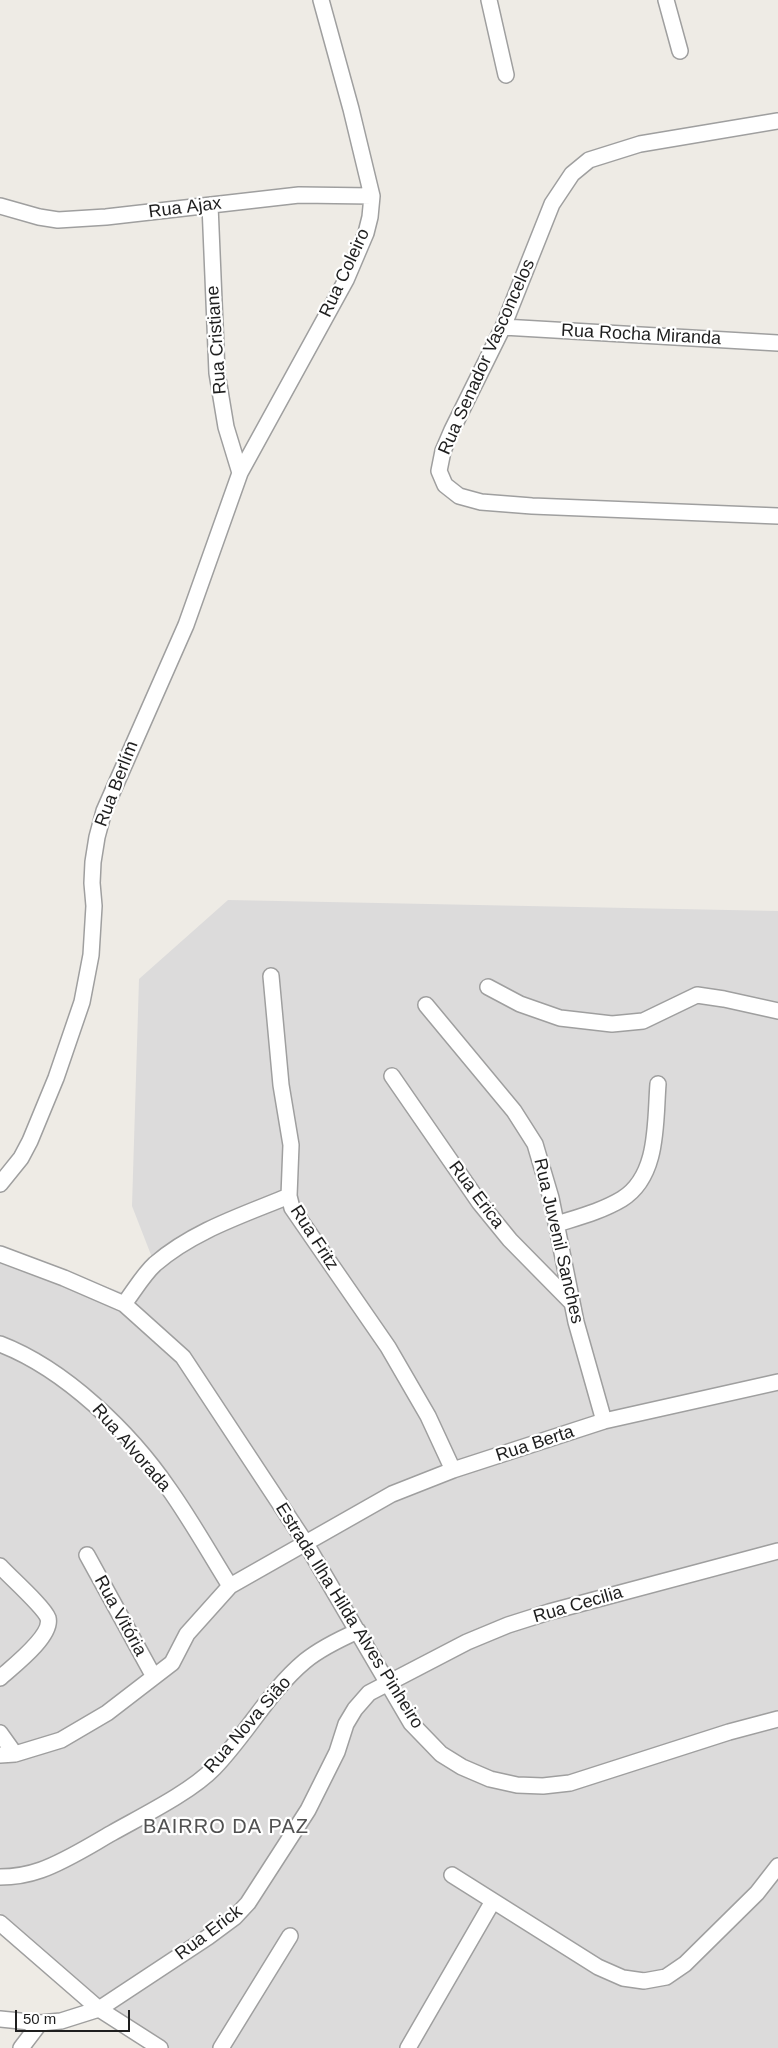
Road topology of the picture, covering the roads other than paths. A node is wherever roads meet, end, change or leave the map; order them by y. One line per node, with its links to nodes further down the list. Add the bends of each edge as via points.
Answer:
1 (320, 0): 7 (street, Rua Coleiro)
2 (489, 0): 5 (street)
3 (666, 0): 4 (street)
4 (680, 51)
5 (506, 75)
6 (778, 121): 10 (street, Rua Senador Vasconcelos, via 640,144 589,160 579,167 552,204)
7 (372, 196): 8 (street, Rua Ajax, via 299,194); 12 (street, Rua Coleiro, via 366,233 355,262)
8 (210, 205): 9 (street, Rua Ajax, via 58,220 39,218); 12 (street, Rua Cristiane, via 217,373 226,427)
9 (0, 206)
10 (503, 327): 11 (street, Rua Rocha Miranda); 13 (street, Rua Senador Vasconcelos, via 452,430 440,464 441,479 459,496 481,502 517,505)
11 (778, 343)
12 (240, 473): 20 (street, Rua Berlím, via 186,625 104,811 94,862 91,955 82,1002 30,1142)
13 (778, 516)
14 (271, 976): 21 (street, Rua Fritz, via 281,1085 291,1144)
15 (488, 988): 17 (street, via 560,1018 612,1024 643,1021 697,995)
16 (426, 1005): 22 (street, Rua Juvenil Sanches, via 514,1110 530,1134 545,1174)
17 (778, 1011)
18 (392, 1076): 24 (street, Rua Erica, via 479,1202 510,1240)
19 (658, 1084): 22 (street, via 652,1151 638,1185 611,1204)
20 (0, 1184)
21 (289, 1196): 25 (street, via 176,1248 153,1266); 29 (street, Rua Fritz, via 297,1216 388,1346 428,1416)
22 (557, 1224): 24 (street, Rua Juvenil Sanches)
23 (0, 1254): 25 (street, Estrada Ilha Hilda Alves Pinheiro)
24 (572, 1303): 28 (street, Rua Juvenil Sanches)
25 (124, 1304): 30 (street, Estrada Ilha Hilda Alves Pinheiro, via 183,1357)
26 (0, 1344): 34 (street, Rua Alvorada, via 39,1363 103,1412 169,1488)
27 (778, 1382): 28 (street, Rua Berta)
28 (604, 1421): 29 (street, Rua Berta)
29 (453, 1470): 30 (street, Rua Berta, via 392,1494)
30 (305, 1542): 34 (street, Rua Berta); 35 (street, Estrada Ilha Hilda Alves Pinheiro)
31 (778, 1551): 38 (street, Rua Cecilia, via 508,1625)
32 (87, 1555): 36 (street, Rua Vitória)
33 (0, 1566): 37 (street, via 47,1616 48,1622 36,1645)
34 (230, 1586): 36 (street, Rua Berta, via 187,1634 172,1663)
35 (358, 1631): 38 (street, Estrada Ilha Hilda Alves Pinheiro); 44 (street, Rua Nova Sião, via 330,1644 284,1681 228,1752 193,1784 69,1857 18,1877)
36 (154, 1677): 41 (street, Rua Berta, via 81,1730 52,1743)
37 (0, 1678)
38 (387, 1682): 39 (street, Estrada Ilha Hilda Alves Pinheiro, via 411,1723 441,1754 490,1779 517,1785 570,1783 729,1732); 48 (street, Rua Erick, via 369,1693 355,1709 308,1810 248,1903 208,1937)
39 (778, 1720)
40 (0, 1733): 41 (street)
41 (7, 1755)
42 (778, 1866): 45 (street, via 757,1893 685,1964 666,1977 644,1981 623,1978 598,1967)
43 (452, 1876): 45 (street)
44 (0, 1877)
45 (494, 1901): 54 (street)
46 (0, 1924): 48 (street)
47 (290, 1936): 53 (street)
48 (99, 2009): 50 (street, Rua Erick, via 61,2021); 52 (street)
49 (0, 2019): 50 (street, Rua Erick)
50 (40, 2023): 51 (street)
51 (21, 2048)
52 (160, 2048)
53 (221, 2048)
54 (408, 2048)

